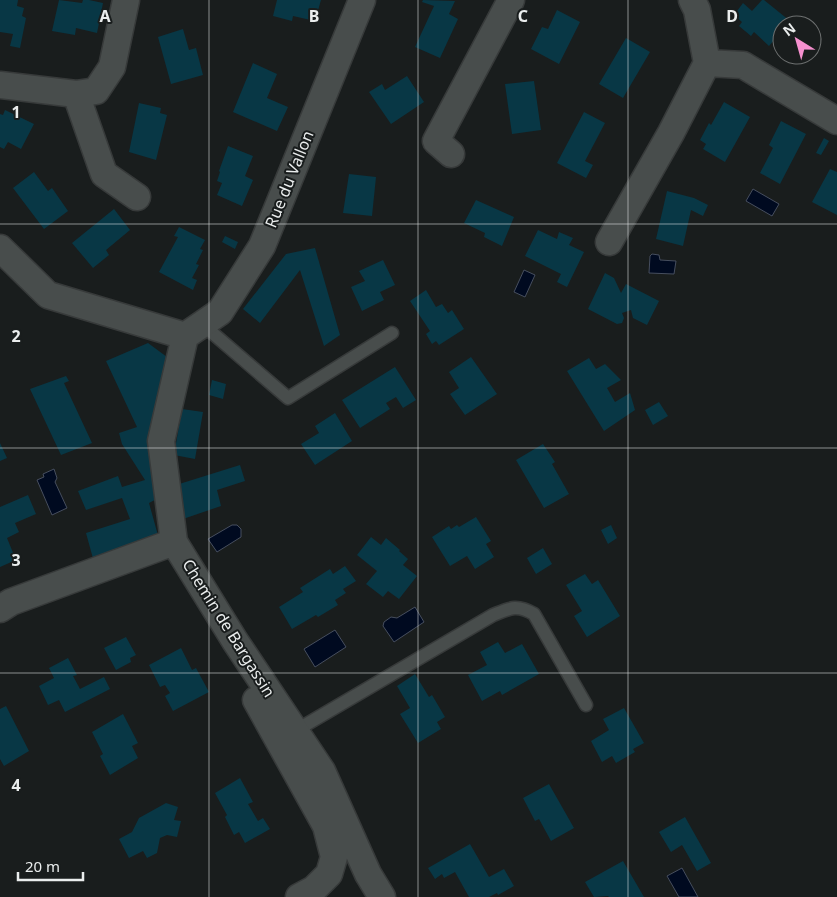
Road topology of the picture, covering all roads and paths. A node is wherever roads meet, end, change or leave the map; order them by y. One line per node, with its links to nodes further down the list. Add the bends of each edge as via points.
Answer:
1 (126, 0): 7 (street, via 112,67 96,90)
2 (362, 0): 13 (street, Rue du Vallon, via 262,246 220,312)
3 (511, 0): 9 (street, via 436,141)
4 (692, 0): 5 (street)
5 (706, 63): 8 (street, via 742,65); 11 (street, via 671,133)
6 (0, 85): 7 (street)
7 (76, 94): 10 (street, via 104,174)
8 (837, 121)
9 (452, 154)
10 (137, 197)
11 (609, 242)
12 (0, 248): 13 (street, via 48,295)
13 (194, 330): 14 (lane, via 288,398); 15 (street, Chemin de Bargassin, via 162,441)
14 (392, 334)
15 (174, 542): 16 (street, via 11,602); 17 (street, Chemin de Bargassin)
16 (0, 609)
17 (235, 641): 19 (street, Chemin de Bargassin); 20 (street, via 249,688 326,826 334,857 329,874 314,889)
18 (586, 705): 19 (lane, via 534,614 512,607)
19 (295, 731): 21 (street, Chemin de Bargassin, via 322,771 368,874)
20 (299, 897)
21 (382, 897)

